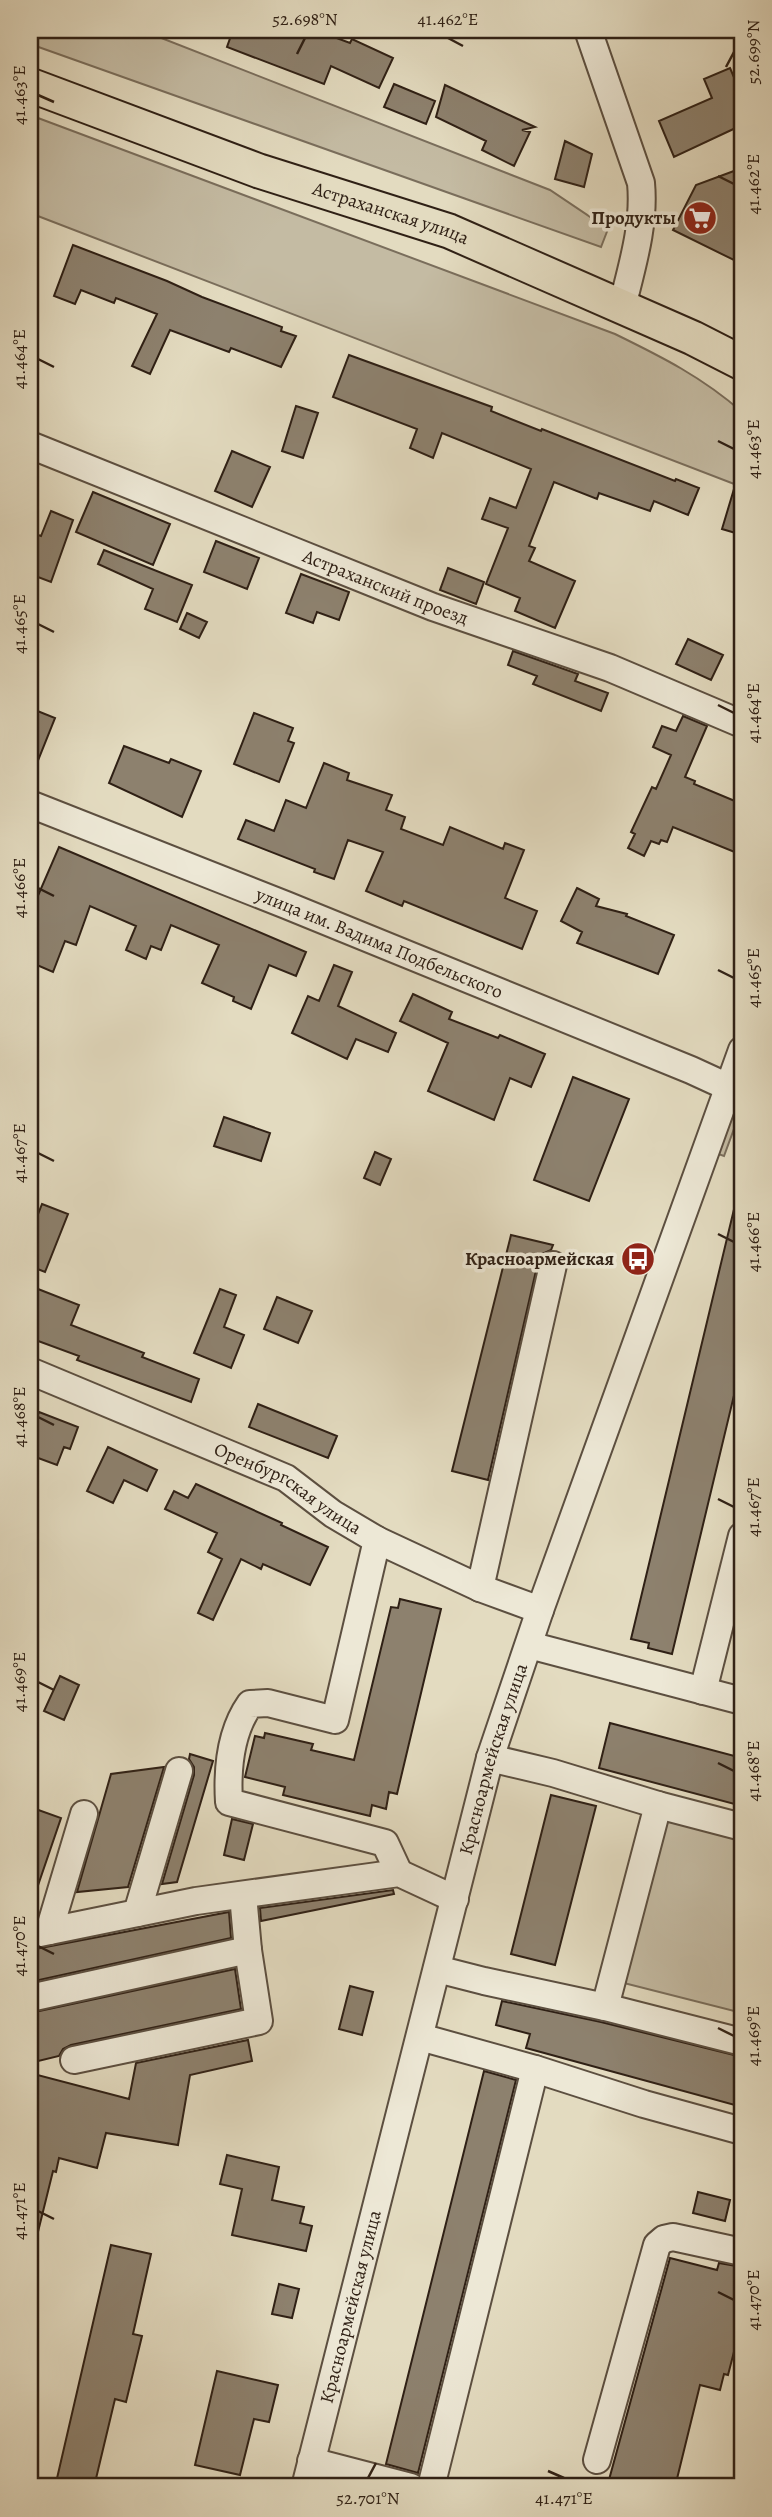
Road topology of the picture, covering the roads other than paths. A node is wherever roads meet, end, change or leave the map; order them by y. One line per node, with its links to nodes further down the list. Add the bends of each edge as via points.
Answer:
1 (588, 30): 3 (street, via 641,183 641,226)
2 (30, 85): 3 (main road, Астраханская улица, via 259,171 449,231)
3 (622, 307): 4 (main road, Астраханская улица)
4 (742, 363)
5 (30, 446): 6 (street, Астраханский проезд, via 433,607 610,668)
6 (742, 724)
7 (30, 804): 9 (street, улица им. Вадима Подбельского)
8 (742, 1050): 9 (street, Красноармейская улица)
9 (728, 1087): 15 (street, Красноармейская улица)
10 (553, 1265): 14 (street)
11 (30, 1371): 13 (street, Оренбургская улица, via 286,1478 332,1514)
12 (742, 1536): 17 (street)
13 (377, 1540): 14 (street, Оренбургская улица); 24 (street, via 335,1720 268,1703 250,1704 240,1720 227,1777 229,1802 385,1843)
14 (481, 1588): 15 (street, Оренбургская улица)
15 (540, 1611): 16 (street, Красноармейская улица)
16 (529, 1645): 17 (street); 19 (street, Красноармейская улица)
17 (703, 1691): 18 (street)
18 (742, 1701)
19 (490, 1758): 21 (street); 26 (street, Красноармейская улица)
20 (179, 1771): 27 (street)
21 (658, 1805): 23 (street); 32 (street)
22 (84, 1814): 28 (street)
23 (742, 1827)
24 (399, 1873): 25 (street); 26 (street)
25 (243, 1895): 27 (street); 29 (street)
26 (454, 1899): 30 (street, Красноармейская улица)
27 (136, 1913): 28 (street)
28 (40, 1933)
29 (248, 1950): 31 (street); 35 (street, via 260,2021)
30 (437, 1969): 32 (street); 33 (street, Красноармейская улица)
31 (30, 1998)
32 (605, 2007): 34 (street)
33 (420, 2037): 36 (street); 40 (street, Красноармейская улица)
34 (742, 2042)
35 (74, 2060)
36 (535, 2069): 37 (street); 43 (street)
37 (742, 2131)
38 (742, 2252): 39 (street, via 673,2238 657,2245)
39 (597, 2459)
40 (312, 2461): 41 (street, Красноармейская улица); 42 (street)
41 (305, 2487)
42 (411, 2487)
43 (431, 2487)

